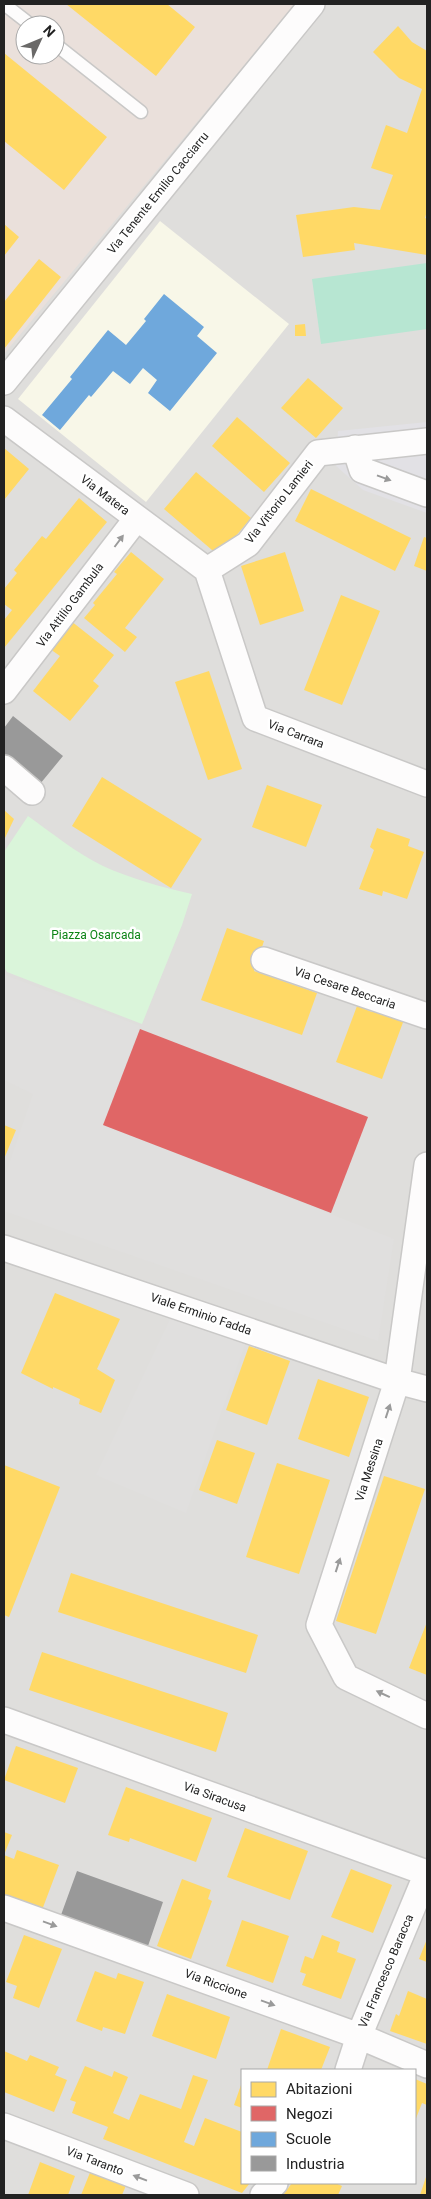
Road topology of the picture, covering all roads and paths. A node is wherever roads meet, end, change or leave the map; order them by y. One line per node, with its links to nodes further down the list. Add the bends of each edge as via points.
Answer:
1 (4, 4): 3 (lane)
2 (312, 4): 6 (street, Via Tenente Emilio Cacciarru)
3 (18, 15)
4 (65, 52): 5 (lane)
5 (141, 112)
6 (4, 382)
7 (4, 419): 11 (street, Via Matera)
8 (427, 441): 9 (street, Via Vittorio Lamieri)
9 (355, 448): 10 (street, one-way to 10, via 362,470); 12 (street, Via Vittorio Lamieri, via 318,452 248,544)
10 (427, 494)
11 (137, 518): 12 (street, Via Matera); 13 (street, Via Attilio Gambula, one-way to 11)
12 (207, 570): 15 (street, Via Carrara, via 255,718)
13 (4, 691)
14 (4, 768): 16 (street)
15 (427, 784)
16 (32, 792)
17 (264, 960): 18 (street, Via Cesare Beccaria)
18 (427, 1016)
19 (427, 1165): 21 (street, Via Messina)
20 (4, 1248): 21 (street, Viale Erminio Fadda)
21 (397, 1381): 22 (street, Viale Erminio Fadda); 23 (street, Via Messina, one-way to 21, via 346,1676 319,1625)
22 (427, 1389)
23 (427, 1716)
24 (4, 1720): 25 (street, Via Siracusa)
25 (427, 1873): 27 (street, Via Francesco Baracca)
26 (4, 1908): 27 (street, Via Riccione, one-way to 27)
27 (359, 2036): 28 (street, Via Riccione); 29 (street, Via Francesco Baracca)
28 (427, 2064)
29 (348, 2069)
30 (4, 2126): 32 (street, Via Taranto, one-way to 30)
31 (274, 2184): 33 (street)
32 (186, 2195)
33 (263, 2195)

